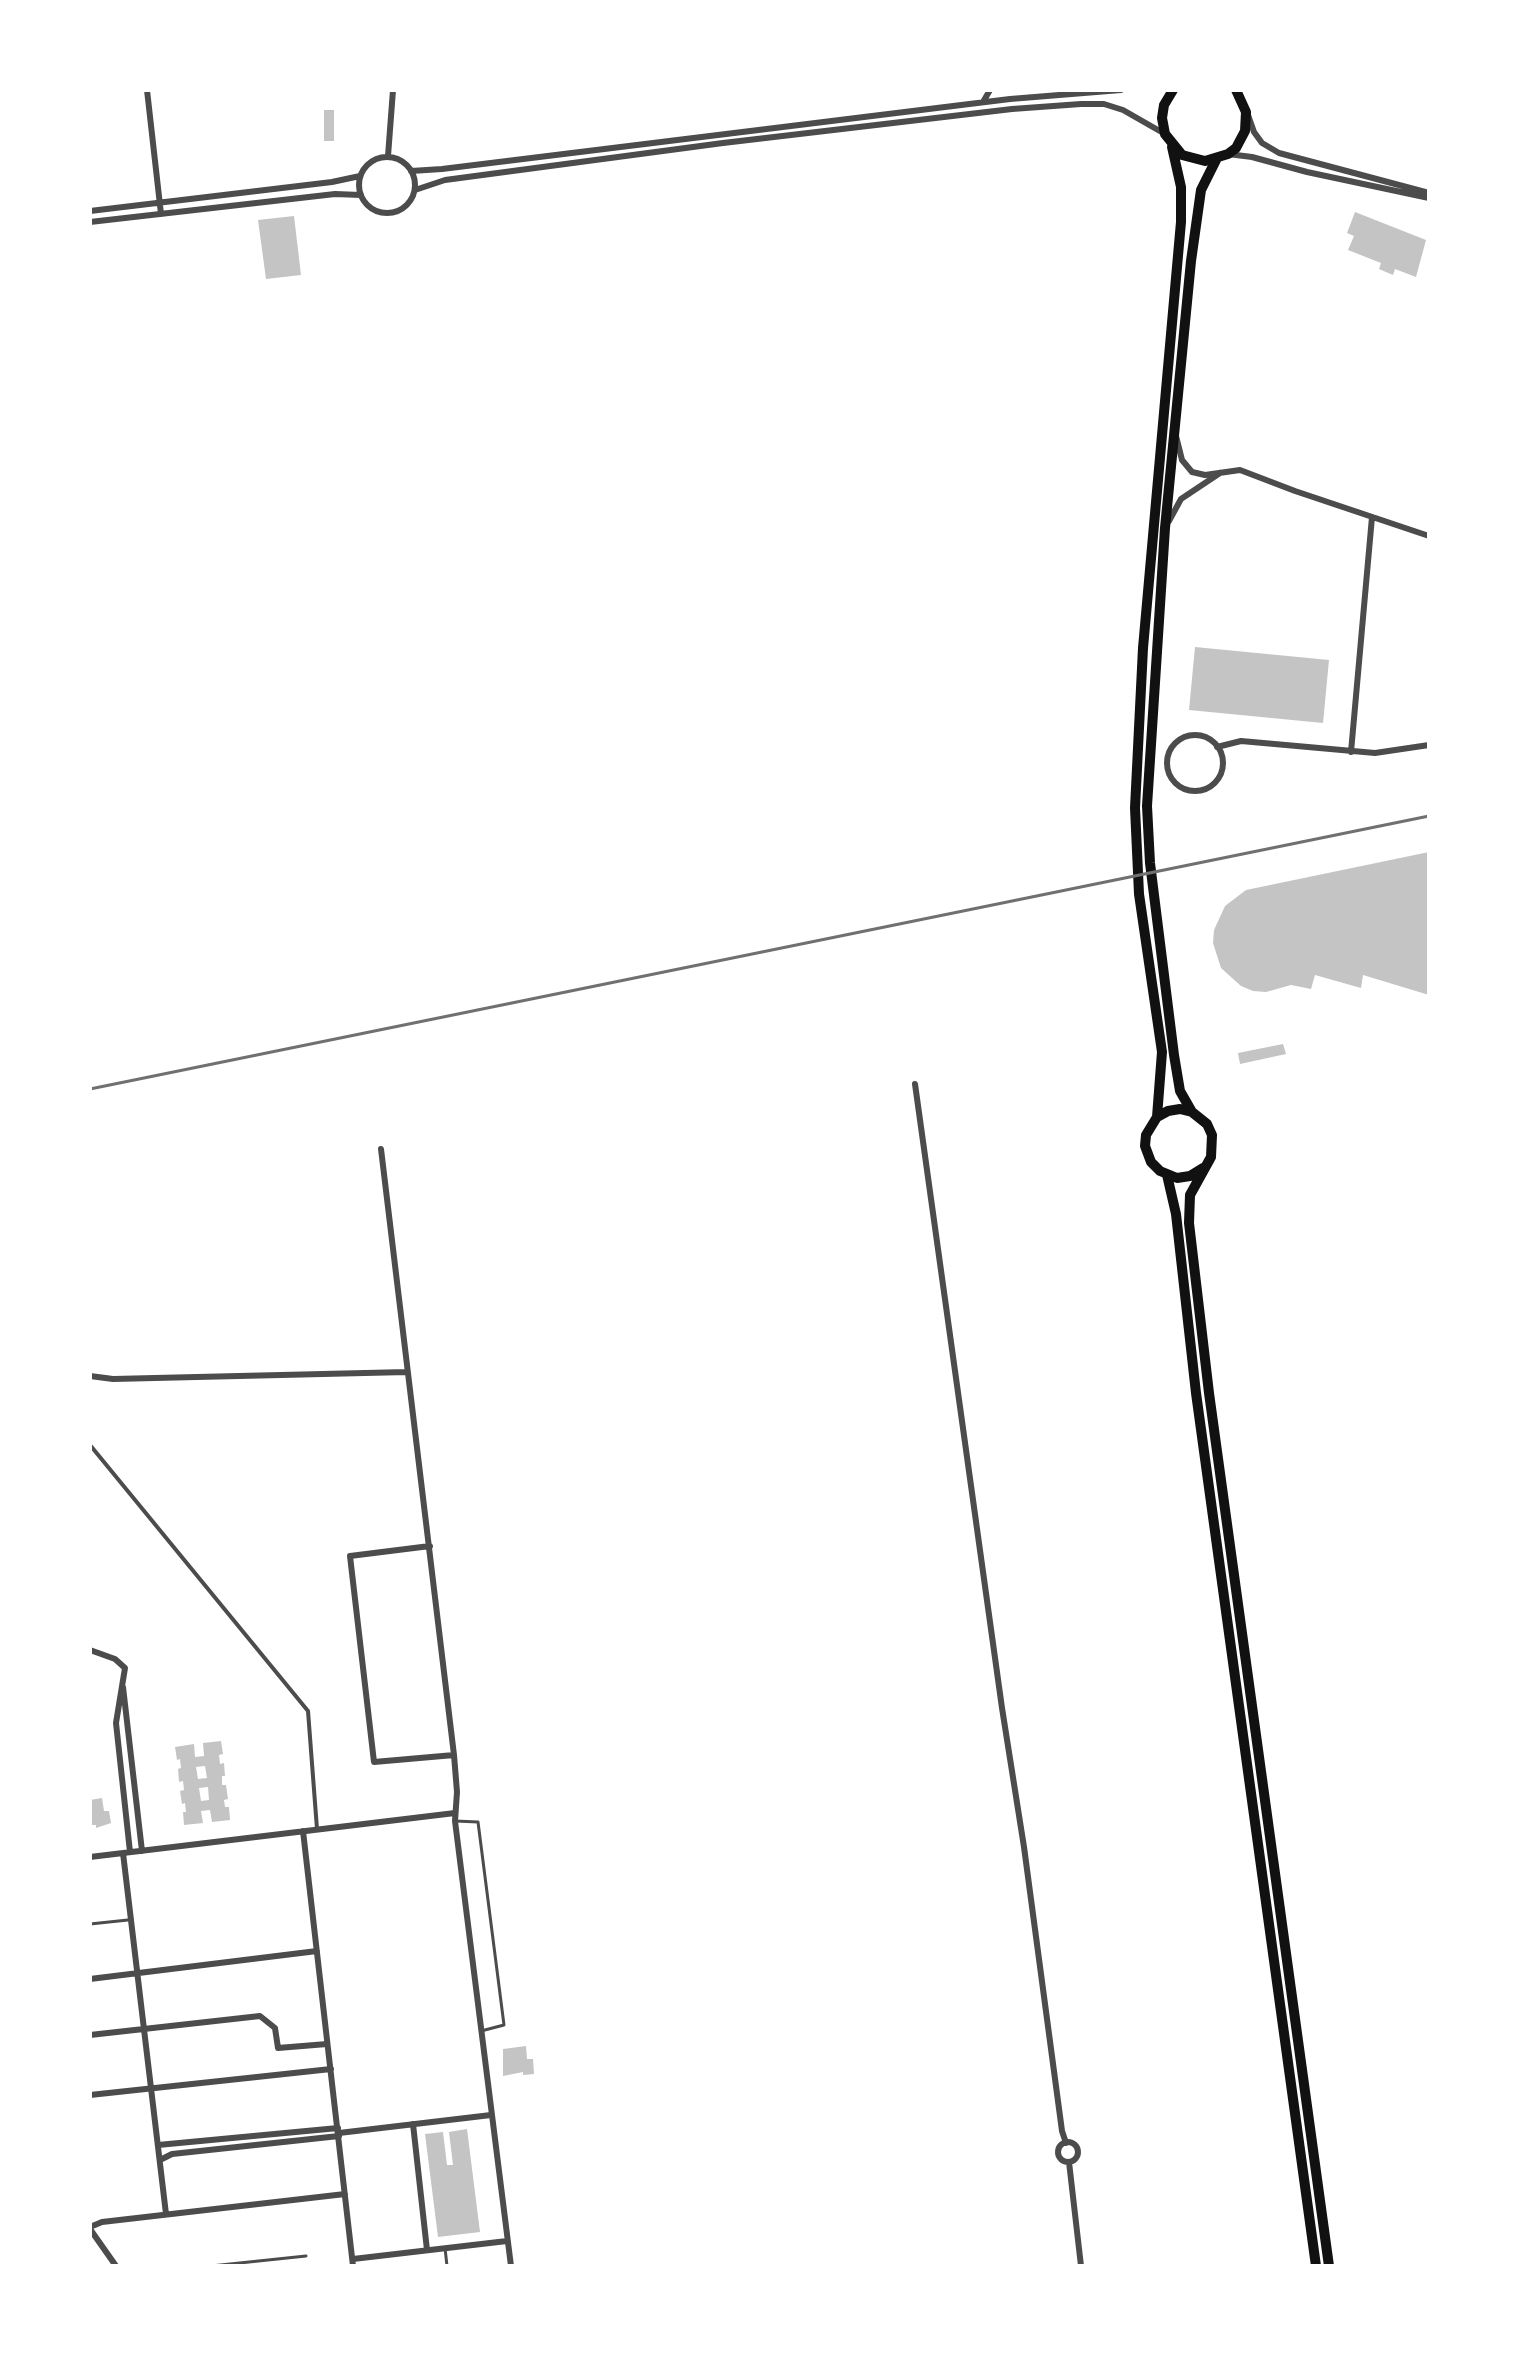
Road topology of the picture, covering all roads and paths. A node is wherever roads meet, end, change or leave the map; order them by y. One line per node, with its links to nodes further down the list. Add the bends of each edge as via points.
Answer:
1 (147, 90): 24 (street)
2 (393, 90): 17 (street)
3 (990, 90): 11 (street)
4 (1008, 90): 10 (street)
5 (1038, 90): 9 (street)
6 (1121, 90): 9 (street)
7 (1173, 90): 14 (highway, via 1164,105)
8 (1236, 90): 13 (highway)
9 (1048, 97): 10 (street)
10 (1010, 99): 11 (street); 12 (street)
11 (983, 102): 19 (street)
12 (1012, 109): 14 (street, via 1104,104); 21 (street, via 445,180)
13 (1246, 112): 16 (highway, via 1245,131); 23 (street, via 1262,143 1279,153)
14 (1165, 134): 15 (highway)
15 (1172, 147): 18 (highway, via 1194,160); 36 (highway, via 1181,187 1181,222 1143,648 1135,808 1139,894)
16 (1228, 154): 18 (highway); 23 (street)
17 (388, 156): 19 (street); 20 (street, via 367,164)
18 (1216, 160): 28 (highway, via 1196,215)
19 (411, 171): 21 (street)
20 (360, 176): 22 (street); 24 (street)
21 (415, 190): 22 (street, via 393,212 379,212)
22 (361, 195): 26 (street)
23 (1429, 196)
24 (159, 203): 25 (street); 26 (street)
25 (90, 211)
26 (161, 214): 27 (street)
27 (90, 222)
28 (1176, 432): 29 (street, via 1182,460 1192,472); 31 (highway)
29 (1223, 471): 30 (street, via 1240,470); 31 (street, via 1181,499)
30 (1372, 517): 32 (street); 35 (street)
31 (1165, 528): 36 (highway, via 1147,806)
32 (1429, 536)
33 (1429, 745): 35 (street)
34 (1217, 747): 34 (street, via 1202,736 1183,737 1170,750 1167,769 1176,784 1193,791 1217,780 1222,764); 35 (street, via 1241,741)
35 (1351, 752)
36 (1168, 1054): 38 (highway); 39 (highway)
37 (915, 1084): 72 (street)
38 (1192, 1112): 39 (highway, via 1180,1109); 41 (highway, via 1212,1135 1211,1157)
39 (1157, 1117): 42 (highway, via 1145,1146 1151,1162)
40 (381, 1149): 43 (street)
41 (1203, 1168): 42 (highway, via 1190,1176); 90 (highway, via 1190,1195 1189,1223)
42 (1167, 1175): 89 (highway)
43 (407, 1372): 44 (street); 46 (street)
44 (90, 1376)
45 (90, 1445): 52 (street, via 308,1711)
46 (430, 1546): 49 (street); 49 (street, via 350,1556 374,1762)
47 (90, 1650): 48 (street, via 125,1668)
48 (121, 1684): 54 (street); 55 (street, via 116,1723)
49 (454, 1755): 50 (street)
50 (455, 1813): 51 (street); 52 (street)
51 (455, 1821): 63 (street); 63 (lane, via 478,1822 504,2025)
52 (317, 1829): 53 (street)
53 (303, 1831): 54 (street); 59 (street)
54 (142, 1851): 55 (street)
55 (126, 1853): 56 (street); 57 (street)
56 (90, 1857)
57 (132, 1919): 58 (lane); 60 (street)
58 (90, 1924)
59 (317, 1951): 60 (street); 65 (street)
60 (138, 1973): 61 (street); 62 (street)
61 (90, 1979)
62 (144, 2028): 64 (street); 65 (street, via 260,2016 275,2028 278,2048); 67 (street)
63 (481, 2031): 69 (street)
64 (90, 2035)
65 (327, 2044): 66 (street)
66 (331, 2069): 67 (street); 71 (street)
67 (152, 2087): 68 (street); 73 (street)
68 (90, 2095)
69 (491, 2115): 70 (street); 79 (street)
70 (413, 2124): 71 (street); 81 (street)
71 (339, 2132): 73 (street); 74 (street, via 172,2154); 76 (street)
72 (1066, 2143): 75 (street, via 1058,2154); 75 (street, via 1078,2151)
73 (158, 2145): 74 (street)
74 (160, 2160): 77 (street)
75 (1069, 2162): 88 (street)
76 (345, 2194): 77 (street); 83 (street)
77 (166, 2214): 78 (street, via 97,2222)
78 (90, 2228): 84 (street)
79 (507, 2241): 80 (street); 87 (street)
80 (445, 2248): 81 (street); 86 (lane)
81 (427, 2250): 83 (street)
82 (306, 2256): 85 (lane)
83 (353, 2263)
84 (116, 2266)
85 (211, 2266)
86 (447, 2266)
87 (511, 2266)
88 (1081, 2266)
89 (1316, 2266)
90 (1329, 2266)

